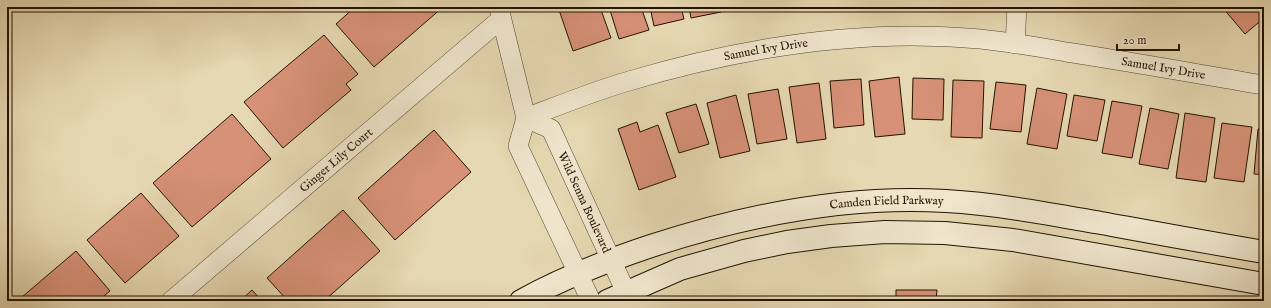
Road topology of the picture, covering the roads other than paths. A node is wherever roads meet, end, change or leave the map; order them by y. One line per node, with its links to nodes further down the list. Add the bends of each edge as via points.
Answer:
1 (1017, 7): 3 (street)
2 (500, 13): 5 (street); 11 (street, Ginger Lily Court)
3 (1015, 44): 4 (street, Samuel Ivy Drive); 5 (street, Samuel Ivy Drive, via 981,39 900,36 817,40 777,46 627,81)
4 (1264, 85)
5 (526, 118): 7 (street, Wild Senna Boulevard, via 551,129); 8 (street, via 518,146)
6 (1264, 252): 7 (street, Camden Field Parkway, via 999,206 896,200 834,204 775,213 716,226)
7 (610, 260): 8 (street, Camden Field Parkway); 10 (street, Wild Senna Boulevard)
8 (578, 273): 12 (street, Camden Field Parkway); 13 (street)
9 (1264, 284): 10 (street, via 1013,240 945,233 885,232 830,236 744,251 680,269)
10 (621, 298)
11 (171, 301)
12 (521, 301)
13 (591, 301)

